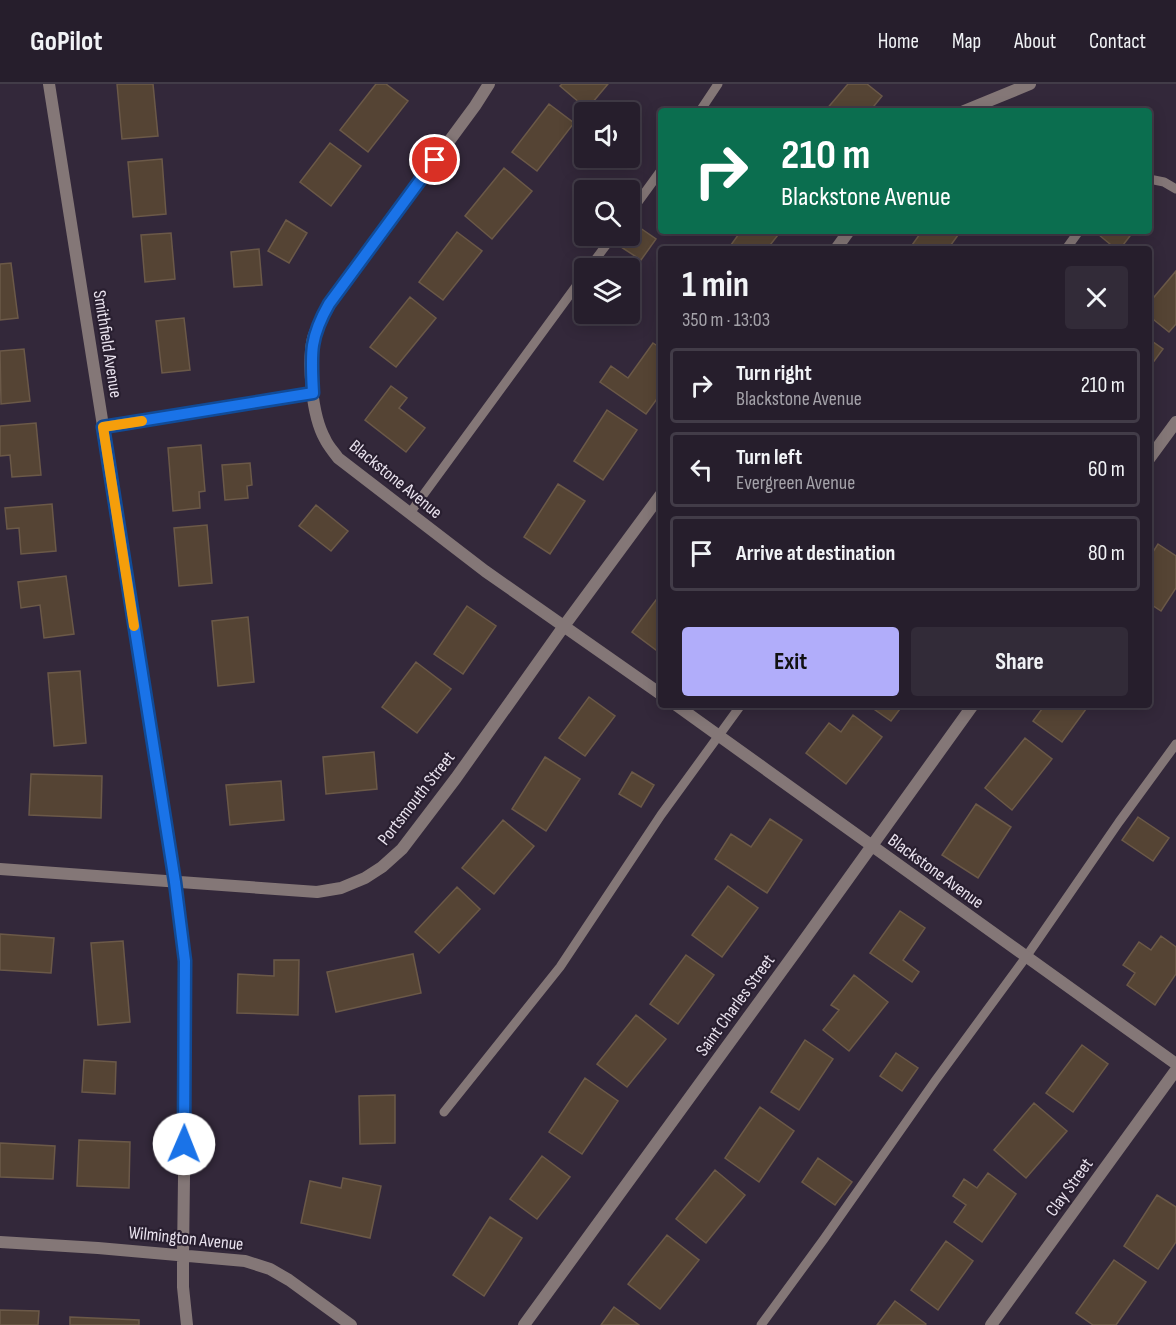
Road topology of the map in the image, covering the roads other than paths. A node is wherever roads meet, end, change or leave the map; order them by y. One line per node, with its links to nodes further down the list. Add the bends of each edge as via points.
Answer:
1 (49, 84): 14 (street, Smithfield Avenue)
2 (489, 84): 12 (street, Blackstone Avenue, via 318,323 311,356)
3 (718, 84): 5 (lane)
4 (1030, 84): 6 (street)
5 (702, 108)
6 (971, 108)
7 (658, 174): 10 (lane)
8 (1152, 180): 9 (lane)
9 (1176, 189)
10 (640, 199)
11 (574, 289): 17 (lane)
12 (313, 393): 14 (street); 17 (street, Blackstone Avenue, via 316,418 338,458)
13 (1176, 422): 15 (street)
14 (103, 427): 27 (street, Smithfield Avenue)
15 (1152, 455)
16 (658, 498): 18 (street, Portsmouth Street)
17 (410, 513): 18 (street, Blackstone Avenue, via 485,572)
18 (564, 626): 19 (street, Blackstone Avenue); 27 (street, Portsmouth Street, via 456,778 402,849 382,867 341,888 317,892)
19 (658, 692)
20 (680, 708): 23 (street, Blackstone Avenue)
21 (739, 708): 23 (lane)
22 (971, 708): 25 (street, Saint Charles Street)
23 (719, 735): 25 (street, Blackstone Avenue); 31 (lane, via 560,967)
24 (1176, 744): 28 (lane)
25 (872, 846): 28 (street, Blackstone Avenue); 36 (street, Saint Charles Street)
26 (0, 869): 27 (street, Portsmouth Street)
27 (175, 882): 33 (street, Smithfield Avenue, via 185,961)
28 (1026, 957): 29 (street, Blackstone Avenue); 37 (lane)
29 (1176, 1064)
30 (1176, 1070): 38 (street, Clay Street)
31 (444, 1112)
32 (0, 1242): 33 (street, Wilmington Avenue)
33 (183, 1255): 34 (street, Smithfield Avenue); 35 (street, Wilmington Avenue, via 244,1261 270,1269)
34 (187, 1325)
35 (351, 1325)
36 (524, 1325)
37 (761, 1325)
38 (991, 1325)

